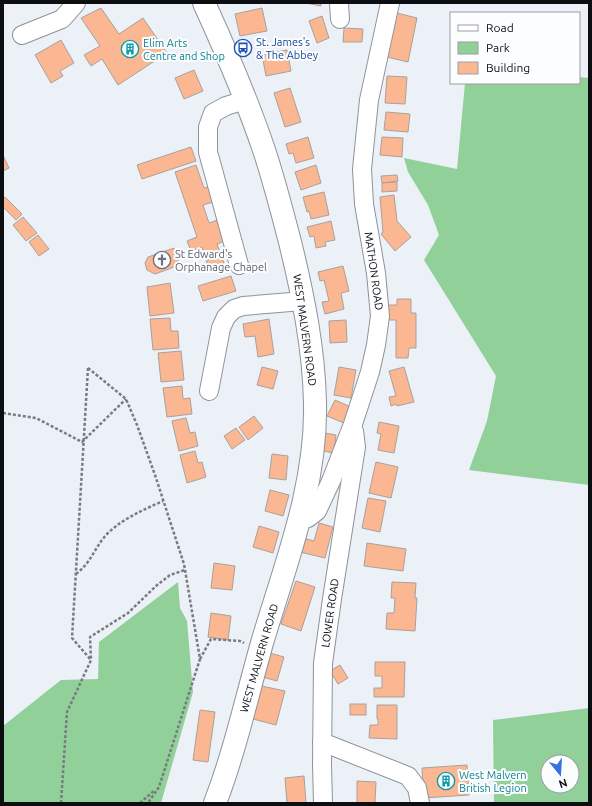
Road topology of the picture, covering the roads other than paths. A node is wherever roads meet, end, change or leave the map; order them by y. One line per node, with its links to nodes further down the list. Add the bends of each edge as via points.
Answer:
1 (76, 3): 4 (street, via 62,19)
2 (204, 3): 5 (main road, WEST MALVERN ROAD)
3 (390, 3): 9 (street, MATHON ROAD, via 369,100 362,169 364,204 376,273 380,316 370,372)
4 (22, 35)
5 (245, 100): 6 (street, via 213,113 208,127 208,152); 7 (main road, WEST MALVERN ROAD, via 278,194)
6 (239, 265)
7 (304, 301): 8 (street, via 243,306 226,316 221,328); 10 (main road, WEST MALVERN ROAD, via 315,404 309,476)
8 (209, 391)
9 (353, 424): 10 (street, MATHON ROAD, via 332,481 317,511 308,518); 11 (street, LOWER ROAD, via 356,447 323,663)
10 (299, 520): 12 (main road, WEST MALVERN ROAD)
11 (322, 742): 13 (street, LOWER ROAD); 14 (street, via 408,776 417,788)
12 (216, 803)
13 (323, 803)
14 (420, 803)

